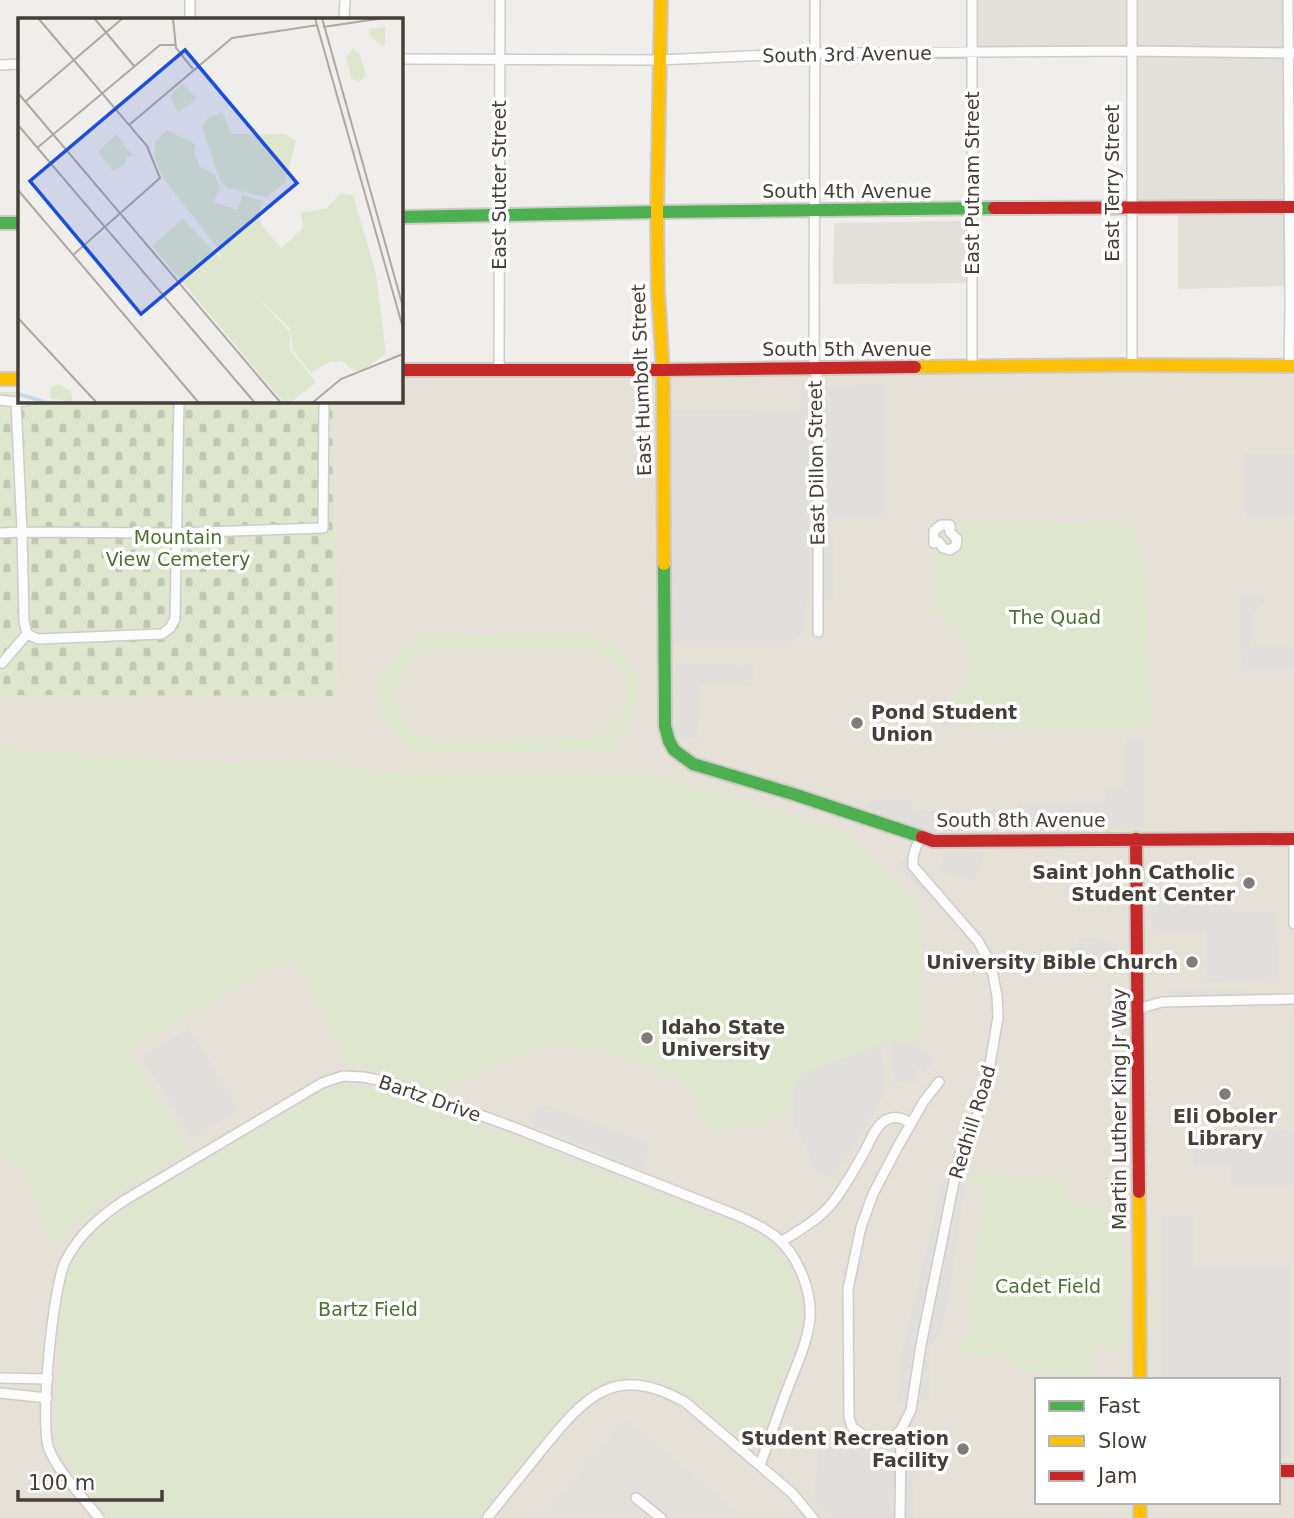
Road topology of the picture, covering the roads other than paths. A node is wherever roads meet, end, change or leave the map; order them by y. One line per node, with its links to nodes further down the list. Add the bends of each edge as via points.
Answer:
1 (190, 0): 9 (street)
2 (345, 0): 10 (street)
3 (500, 0): 16 (street, East Sutter Street)
4 (661, 0): 17 (street, East Humbolt Street)
5 (815, 0): 13 (street, East Dillon Street)
6 (972, 0): 12 (street, East Putnam Street)
7 (1132, 0): 11 (street, East Terry Street)
8 (1288, 0): 14 (street)
9 (190, 18)
10 (344, 18)
11 (1132, 51): 12 (street, South 3rd Avenue); 14 (street, South 3rd Avenue); 20 (street, East Terry Street)
12 (972, 52): 13 (street, South 3rd Avenue); 22 (street, East Putnam Street)
13 (815, 53): 17 (street, South 3rd Avenue); 23 (street, East Dillon Street)
14 (1291, 53): 21 (street)
15 (402, 59): 16 (street, South 3rd Avenue)
16 (500, 59): 17 (street, South 3rd Avenue); 25 (street, East Sutter Street)
17 (660, 60): 24 (street, East Humbolt Street)
18 (18, 64): 19 (street)
19 (0, 65)
20 (1132, 207): 21 (street, South 4th Avenue); 22 (street, South 4th Avenue); 29 (street, East Terry Street)
21 (1292, 207): 30 (street)
22 (972, 209): 23 (street, South 4th Avenue); 31 (street, East Putnam Street)
23 (814, 211): 24 (street, South 4th Avenue); 32 (street, East Dillon Street)
24 (657, 212): 25 (street, South 4th Avenue); 35 (street, East Humbolt Street)
25 (499, 214): 26 (street, South 4th Avenue); 34 (street, East Sutter Street)
26 (402, 217)
27 (0, 223): 28 (street)
28 (18, 223)
29 (1132, 365): 30 (street, South 5th Avenue); 31 (street, South 5th Avenue)
30 (1291, 366)
31 (972, 367): 32 (street, South 5th Avenue)
32 (814, 368): 35 (street, South 5th Avenue); 45 (street, East Dillon Street, via 818,380)
33 (402, 370): 34 (street, South 5th Avenue)
34 (499, 370): 35 (street, South 5th Avenue)
35 (663, 370): 48 (street, East Humbolt Street, via 665,726)
36 (0, 379): 37 (street)
37 (18, 379)
38 (0, 400): 39 (street)
39 (16, 402): 42 (street)
40 (179, 402): 44 (street)
41 (324, 402): 44 (street, via 323,528)
42 (22, 532): 43 (street); 44 (street); 46 (street)
43 (0, 533)
44 (176, 533): 46 (street, via 175,619 162,635 38,639)
45 (818, 632)
46 (27, 634): 47 (street)
47 (0, 663)
48 (679, 755): 49 (street, South 8th Avenue, via 706,769)
49 (921, 838): 50 (street, South 8th Avenue); 63 (street, Redhill Road, via 913,866 978,941 993,975 998,1017 986,1088 959,1157 911,1410)
50 (1136, 839): 51 (street, South 8th Avenue); 54 (street, Martin Luther King Jr Way)
51 (1294, 839): 52 (street)
52 (1294, 924)
53 (1294, 999): 54 (street, via 1162,1002)
54 (1138, 1009): 59 (street, Martin Luther King Jr Way)
55 (939, 1082): 56 (street)
56 (911, 1123): 57 (street, via 902,1118 883,1122 831,1205); 63 (street, via 873,1194 848,1289 852,1427 881,1439)
57 (781, 1242): 60 (street, Bartz Drive, via 739,1216 441,1100 389,1082 344,1076 321,1083 125,1200 86,1230 64,1263 60,1278); 64 (street, Bartz Drive, via 801,1270 810,1317 806,1340)
58 (0, 1378): 60 (street)
59 (1140, 1378)
60 (48, 1379): 62 (street, Bartz Drive)
61 (0, 1393): 62 (street)
62 (47, 1398): 66 (street, Bartz Drive, via 49,1450)
63 (901, 1430): 70 (street, Redhill Road)
64 (760, 1465): 67 (street, via 685,1402 652,1387 617,1386 583,1403); 69 (street)
65 (636, 1498): 68 (street)
66 (99, 1518)
67 (487, 1518)
68 (661, 1518)
69 (813, 1518)
70 (900, 1518)

